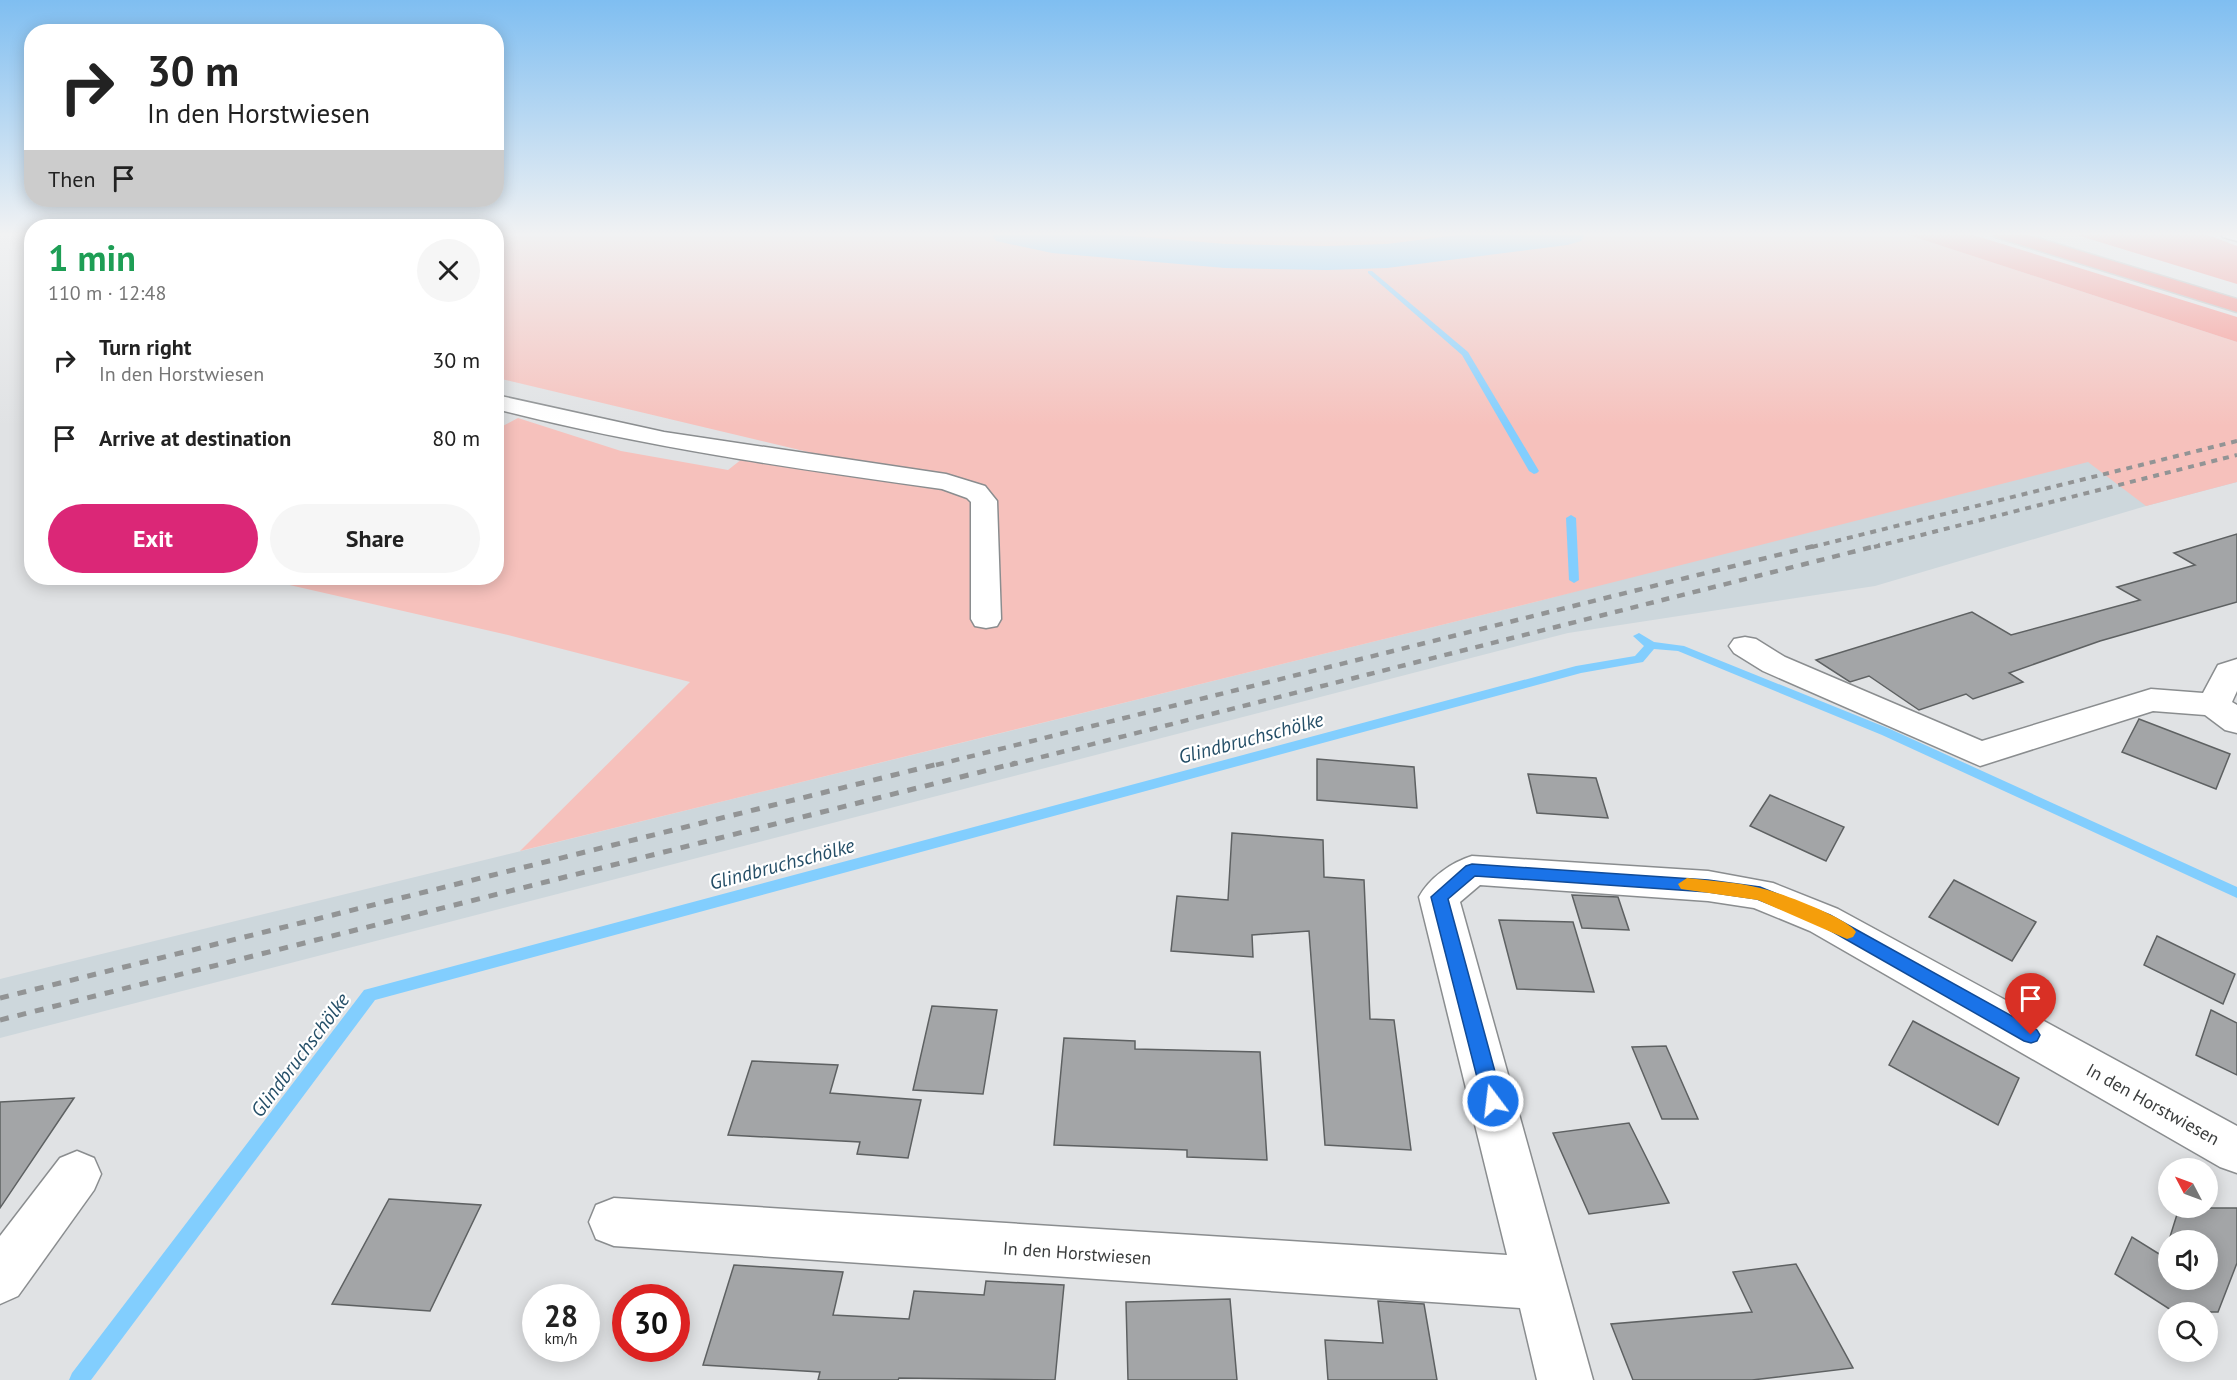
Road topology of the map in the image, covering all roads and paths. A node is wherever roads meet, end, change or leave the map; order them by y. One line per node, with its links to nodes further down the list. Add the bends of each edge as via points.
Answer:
1 (2209, 297): 2 (highway)
2 (2237, 306)
3 (504, 404): 4 (street, via 573,423 746,454 946,482 976,492 984,501)
4 (986, 619)
5 (1745, 646): 7 (street, via 1774,664 1980,754 2151,700)
6 (2237, 669): 7 (street, via 2229,672)
7 (2226, 713)
8 (2237, 1151): 12 (street, In den Horstwiesen, via 1824,920 1760,894 1708,886 1472,870 1440,897)
9 (77, 1174): 11 (street)
10 (614, 1222): 12 (street, In den Horstwiesen)
11 (0, 1278)
12 (1541, 1283): 13 (street, In den Horstwiesen)
13 (1565, 1380)

